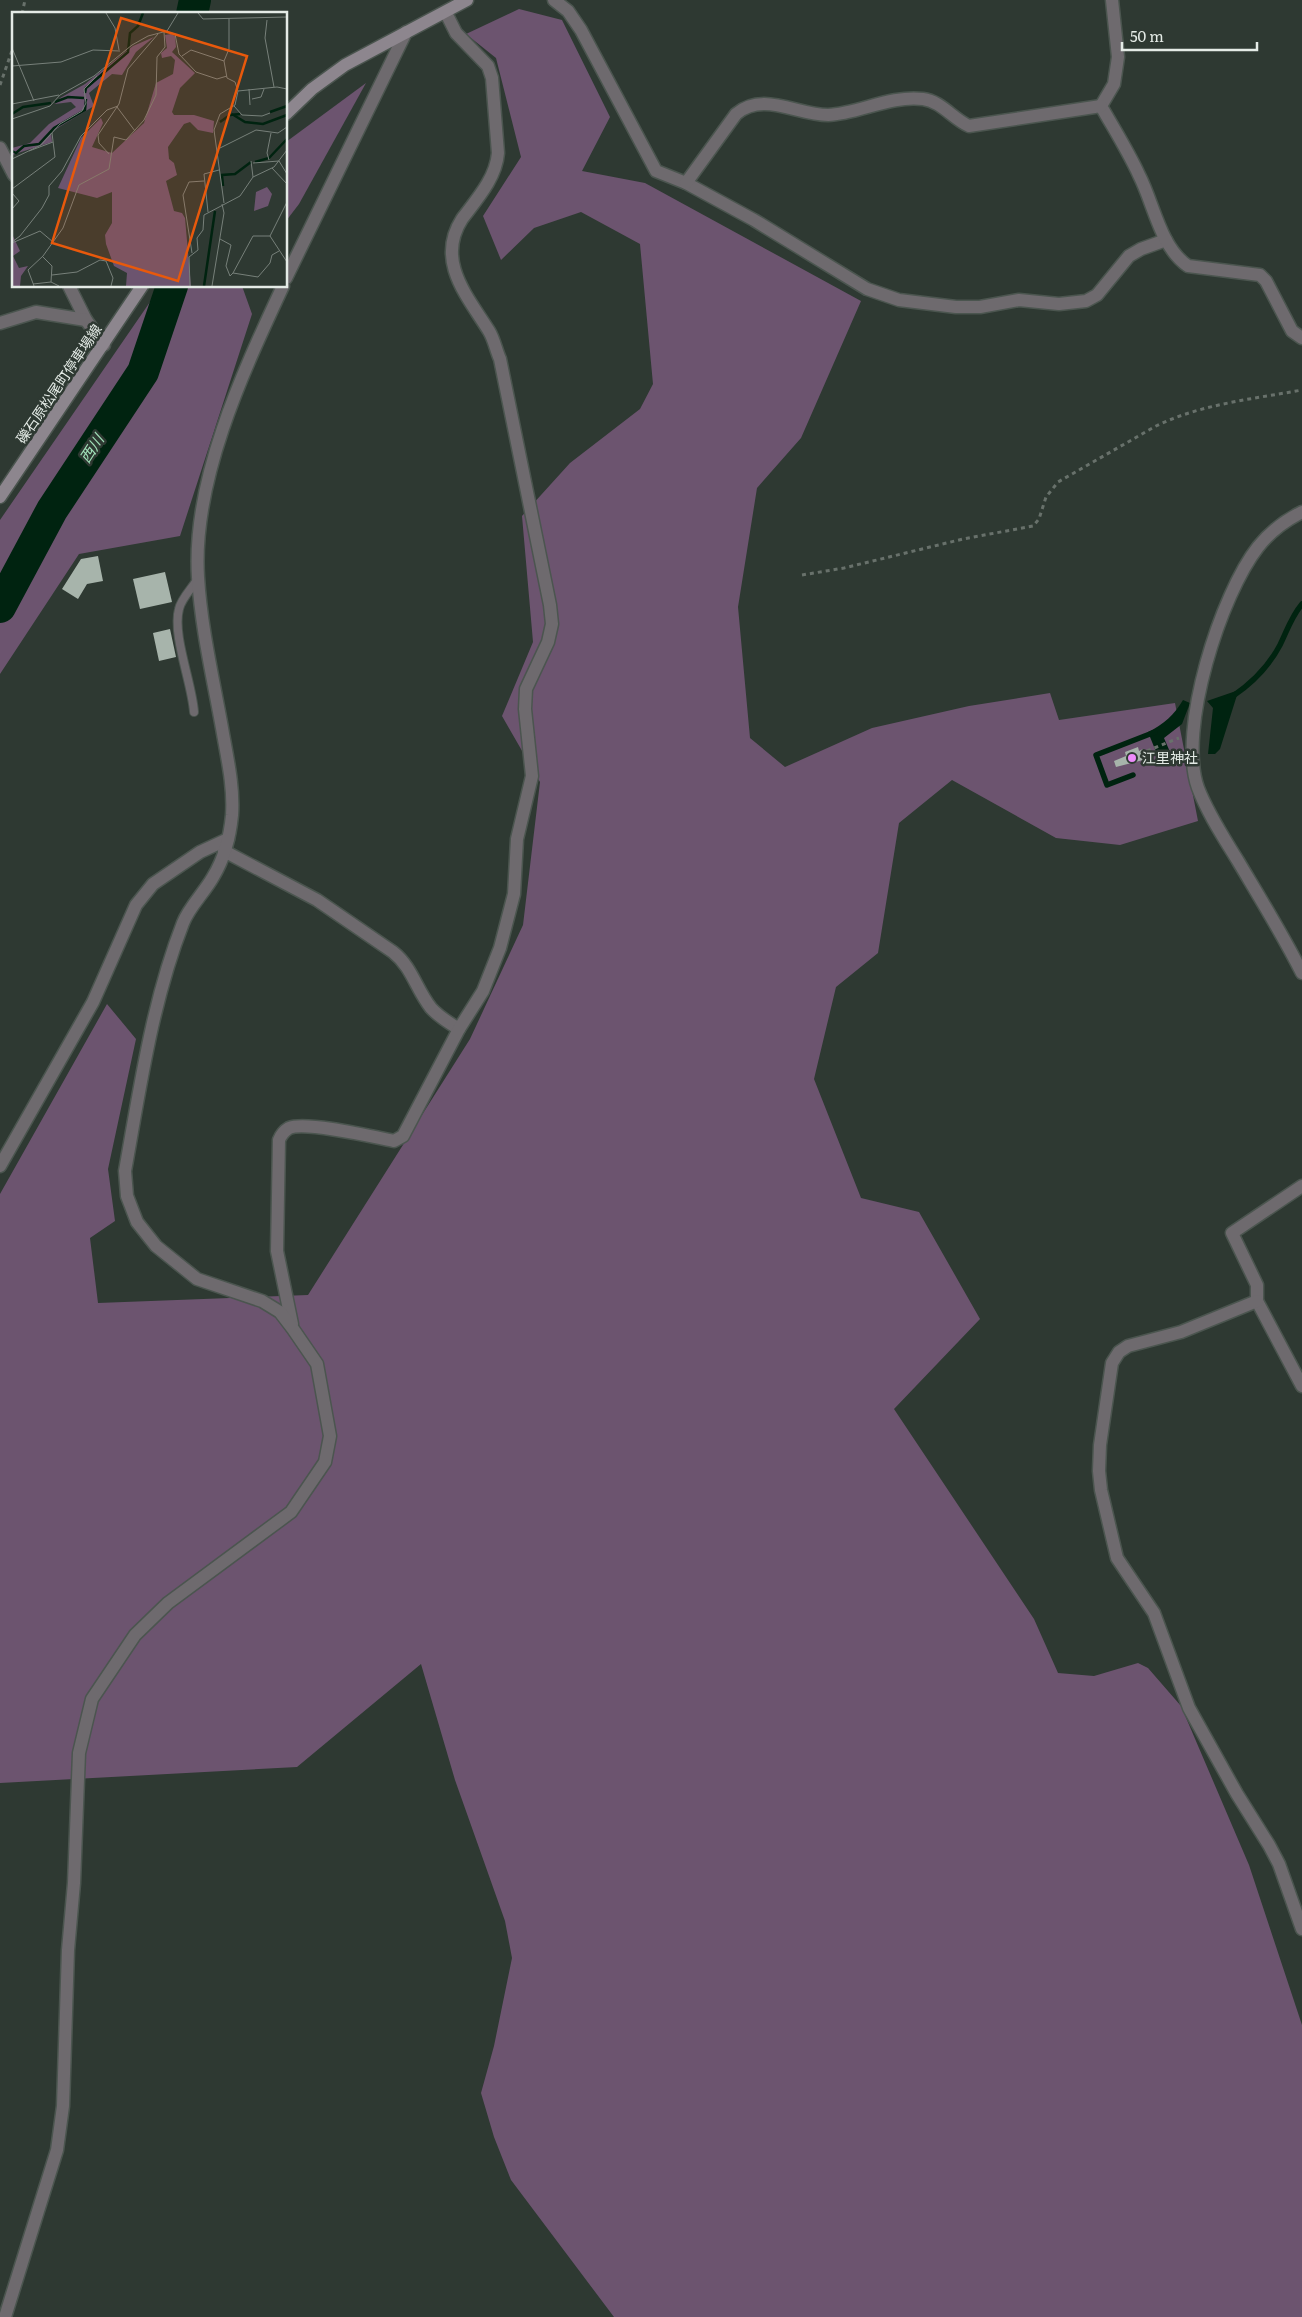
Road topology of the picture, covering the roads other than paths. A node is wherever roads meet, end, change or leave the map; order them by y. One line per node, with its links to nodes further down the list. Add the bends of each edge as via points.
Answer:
1 (467, 0): 4 (main road)
2 (554, 0): 10 (street, via 568,11 581,30 656,170)
3 (1112, 0): 6 (street, via 1118,57 1114,84)
4 (446, 12): 5 (main road); 27 (street, via 456,33 488,66 492,78 498,153 492,176 457,228 453,262 462,291 490,332 500,359 552,624 548,642 526,688 532,776 517,838 514,894 500,948 483,990)
5 (406, 32): 7 (main road, via 345,65 312,89); 12 (street)
6 (1101, 106): 10 (street, via 969,126 925,99 874,104 827,115 755,104 736,114); 11 (street, via 1140,176)
7 (288, 112)
8 (0, 148): 9 (street)
9 (12, 171)
10 (686, 183): 11 (street, via 867,289 899,300 956,307 980,307 1019,300 1059,304 1086,301 1097,295 1129,256)
11 (1166, 240): 18 (street, via 1179,260 1188,266 1260,275 1292,332)
12 (288, 274)
13 (71, 288): 16 (street)
14 (141, 288): 19 (main road, 礫石原松尾町停車場線)
15 (282, 288): 22 (street, via 244,370 215,458 201,517)
16 (86, 320): 17 (street, via 36,312); 19 (street)
17 (0, 324)
18 (1302, 338)
19 (104, 345): 20 (main road, 礫石原松尾町停車場線)
20 (0, 497)
21 (1302, 512): 25 (street, via 1286,520 1258,547 1242,574 1219,623 1199,693 1192,743 1198,788 1219,830)
22 (198, 578): 23 (lane, via 179,607 177,617); 24 (street, via 231,776 232,814)
23 (194, 712)
24 (226, 845): 27 (street, via 317,900 393,952 411,971 431,1008); 28 (street, via 200,852 152,884 136,905 93,1002); 31 (street, via 215,875 184,921 156,1007 124,1171 127,1196 137,1222 156,1246 183,1268 197,1279 262,1301 280,1312)
25 (1298, 952): 26 (street)
26 (1302, 973)
27 (459, 1029): 31 (street, via 399,1140 338,1129 296,1126 282,1133 279,1140 277,1252)
28 (0, 1166)
29 (1302, 1186): 30 (street, via 1232,1233 1257,1285)
30 (1257, 1301): 32 (street); 33 (street, via 1181,1332 1128,1346 1119,1352 1112,1363 1100,1445 1100,1490 1118,1558 1154,1613 1189,1708 1279,1864)
31 (293, 1329): 34 (street, via 317,1364 330,1436 325,1462 291,1512 168,1603 136,1635 92,1699 79,1753 68,1950 64,2106 57,2150)
32 (1302, 1386)
33 (1302, 1928)
34 (4, 2302): 35 (street)
35 (5, 2317)

